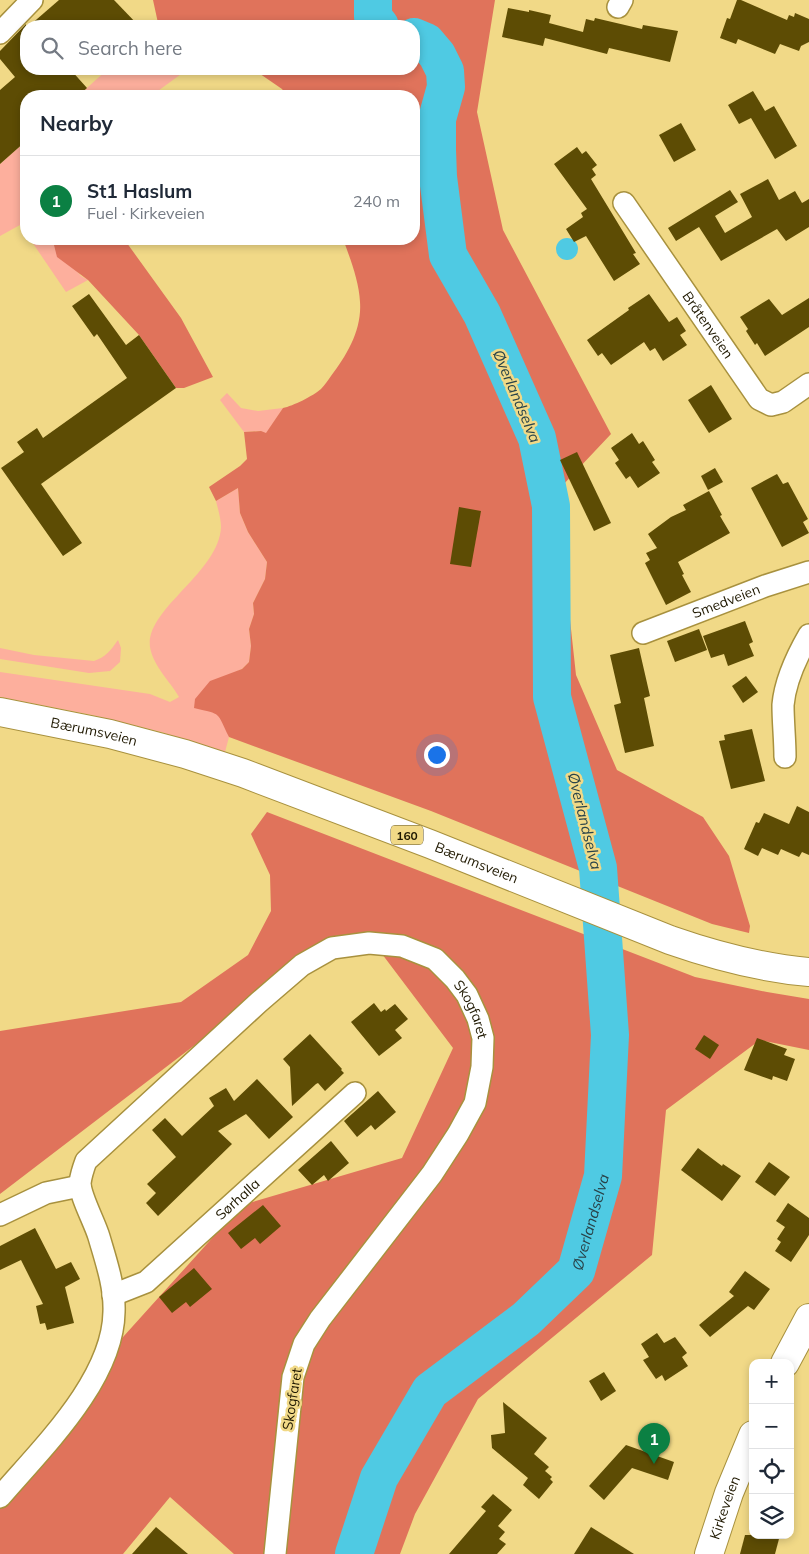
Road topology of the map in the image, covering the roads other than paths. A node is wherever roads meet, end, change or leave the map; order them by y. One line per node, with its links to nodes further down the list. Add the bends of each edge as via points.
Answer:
1 (32, 0): 2 (street)
2 (0, 33)
3 (624, 203): 4 (street, Bråtenveien, via 759,399 771,405 783,402)
4 (809, 384)
5 (809, 572): 6 (street, Smedveien)
6 (643, 633)
7 (809, 634): 9 (street, via 791,675 784,704)
8 (0, 712): 10 (main road, Bærumsveien / 160, via 110,734 185,754 385,827 698,950 736,961)
9 (785, 757)
10 (809, 972)
11 (355, 1093): 14 (street, Sørhalla, via 146,1282)
12 (80, 1186): 13 (street, via 46,1193); 14 (street, via 98,1234); 19 (street, Skogfaret, via 86,1161 266,996 302,965 332,948 369,943 402,946 434,960 467,995 483,1038 482,1067 475,1103 432,1174 304,1344 292,1377)
13 (0, 1215)
14 (113, 1295): 18 (street, via 112,1335 105,1357 84,1395 57,1432)
15 (809, 1318): 16 (main road)
16 (787, 1359)
17 (749, 1445): 20 (main road, Kirkeveien, via 729,1493)
18 (0, 1497)
19 (275, 1554)
20 (710, 1554)

